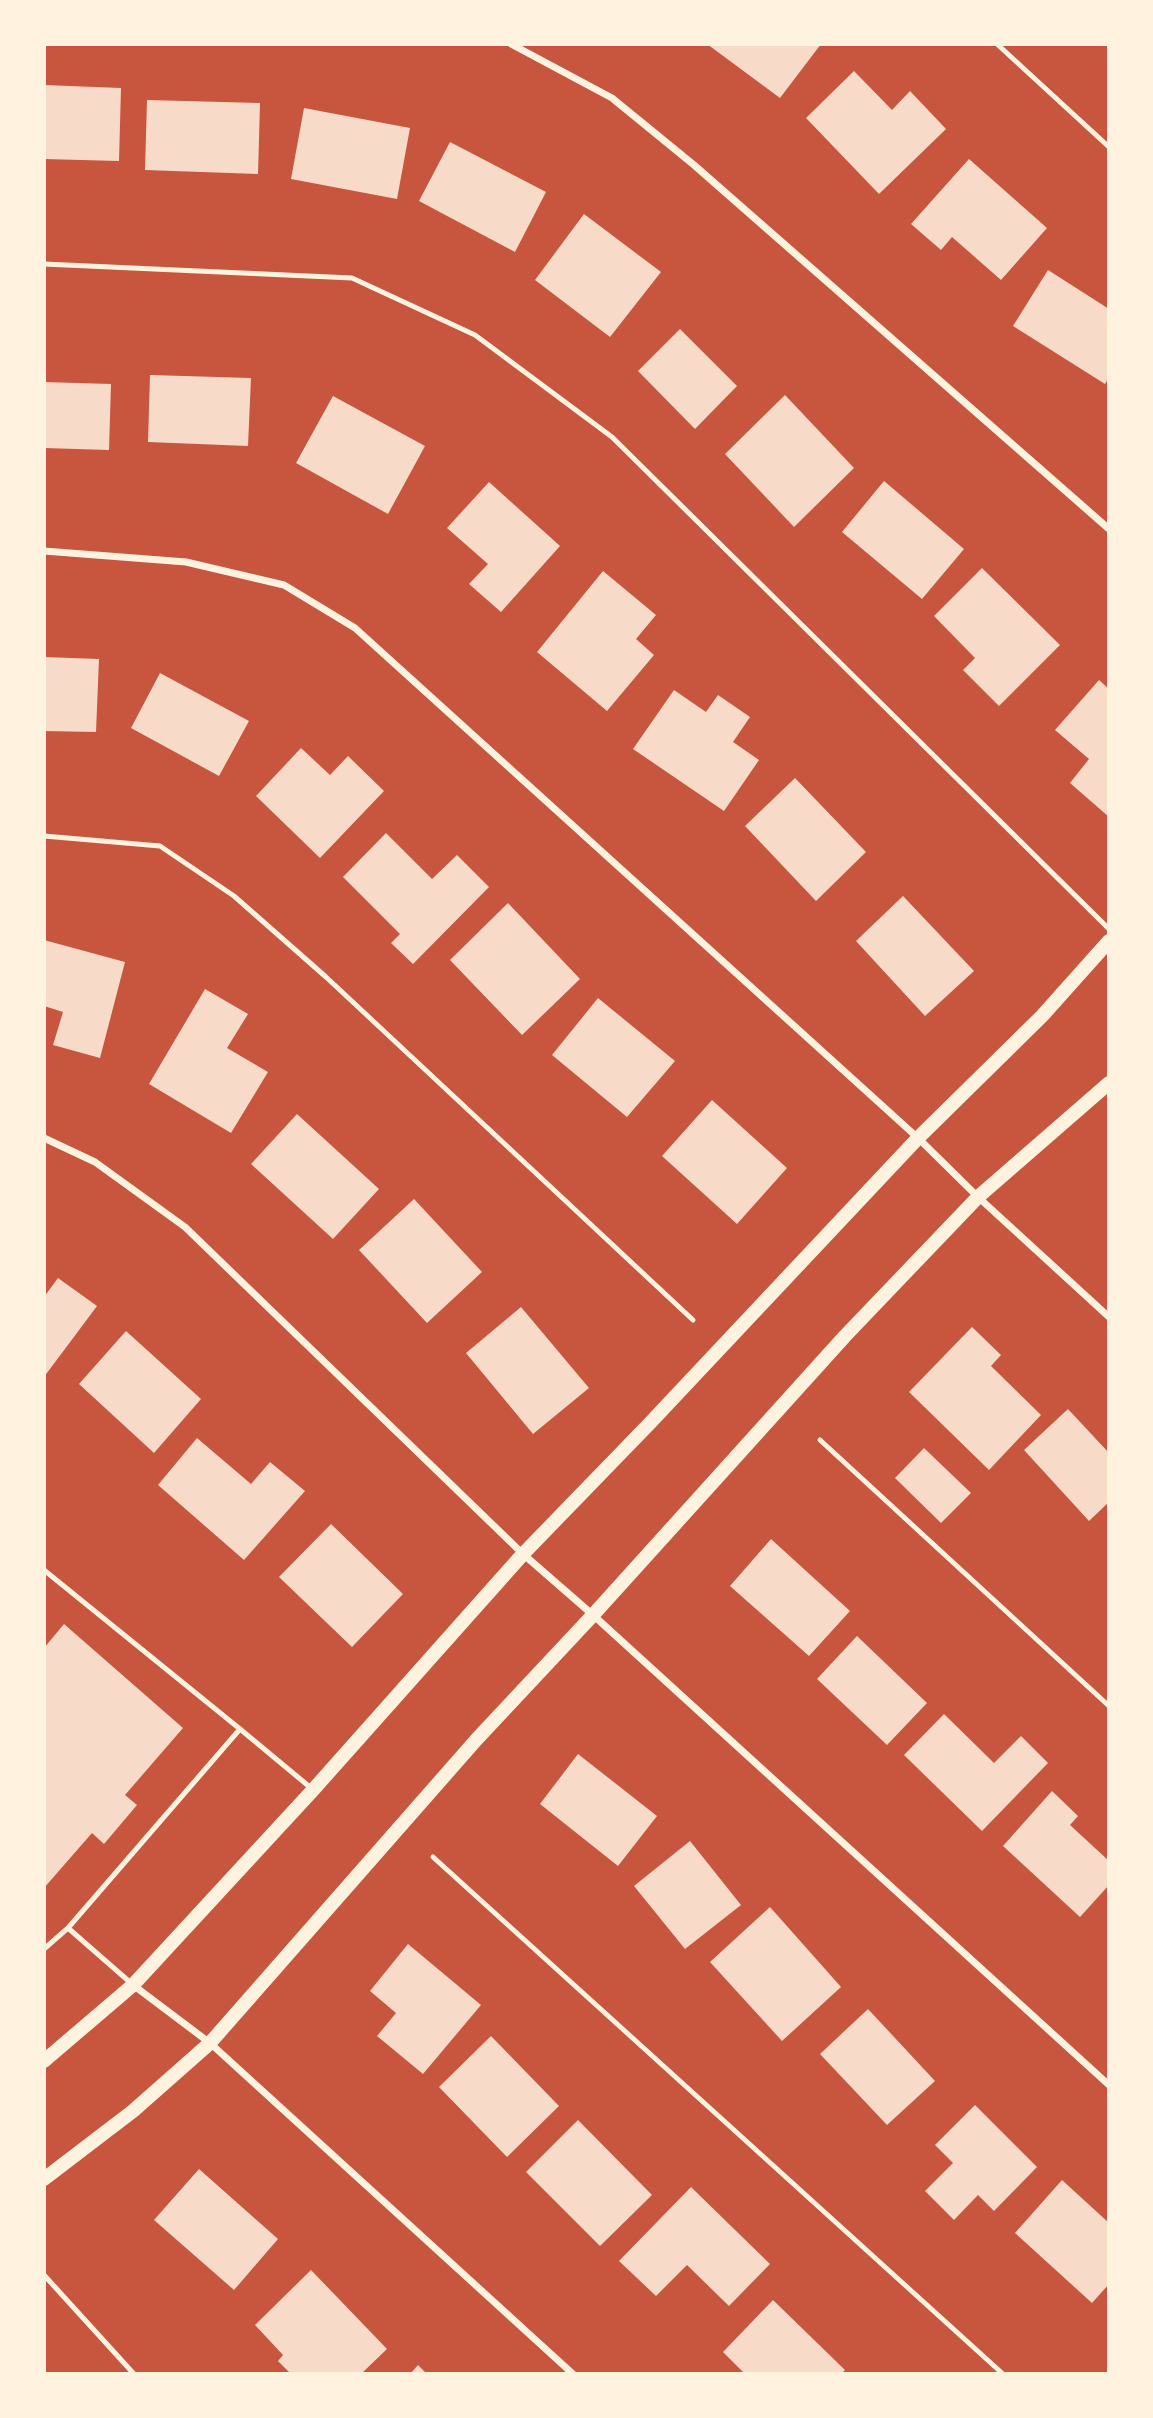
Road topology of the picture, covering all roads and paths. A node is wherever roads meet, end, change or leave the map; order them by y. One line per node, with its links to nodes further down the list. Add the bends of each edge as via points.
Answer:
1 (512, 44): 5 (street, via 612,98)
2 (997, 44): 3 (lane)
3 (1109, 147)
4 (44, 264): 8 (lane, via 352,278 475,335 612,437)
5 (1109, 529)
6 (44, 551): 12 (street, via 186,562 284,584 355,628)
7 (44, 836): 15 (lane, via 160,846 234,896)
8 (1109, 929)
9 (1109, 941): 12 (main road, via 1042,1016)
10 (1109, 1083): 13 (main road)
11 (44, 1138): 17 (street, via 95,1162 185,1227)
12 (918, 1138): 13 (street); 17 (main road)
13 (978, 1197): 14 (street); 19 (main road, via 845,1336)
14 (1109, 1317)
15 (693, 1320)
16 (820, 1440): 20 (lane)
17 (523, 1554): 19 (street); 22 (main road)
18 (44, 1570): 21 (lane)
19 (593, 1615): 27 (main road, via 475,1740); 29 (street)
20 (1109, 1706)
21 (240, 1729): 22 (lane); 24 (lane)
22 (313, 1790): 26 (main road)
23 (433, 1857): 34 (lane)
24 (68, 1928): 25 (lane); 26 (lane)
25 (44, 1950)
26 (132, 1985): 27 (street); 28 (main road)
27 (210, 2043): 30 (main road, via 133,2111); 33 (street)
28 (44, 2062)
29 (1109, 2085)
30 (44, 2179)
31 (44, 2275): 32 (lane)
32 (134, 2374)
33 (573, 2374)
34 (1003, 2374)

